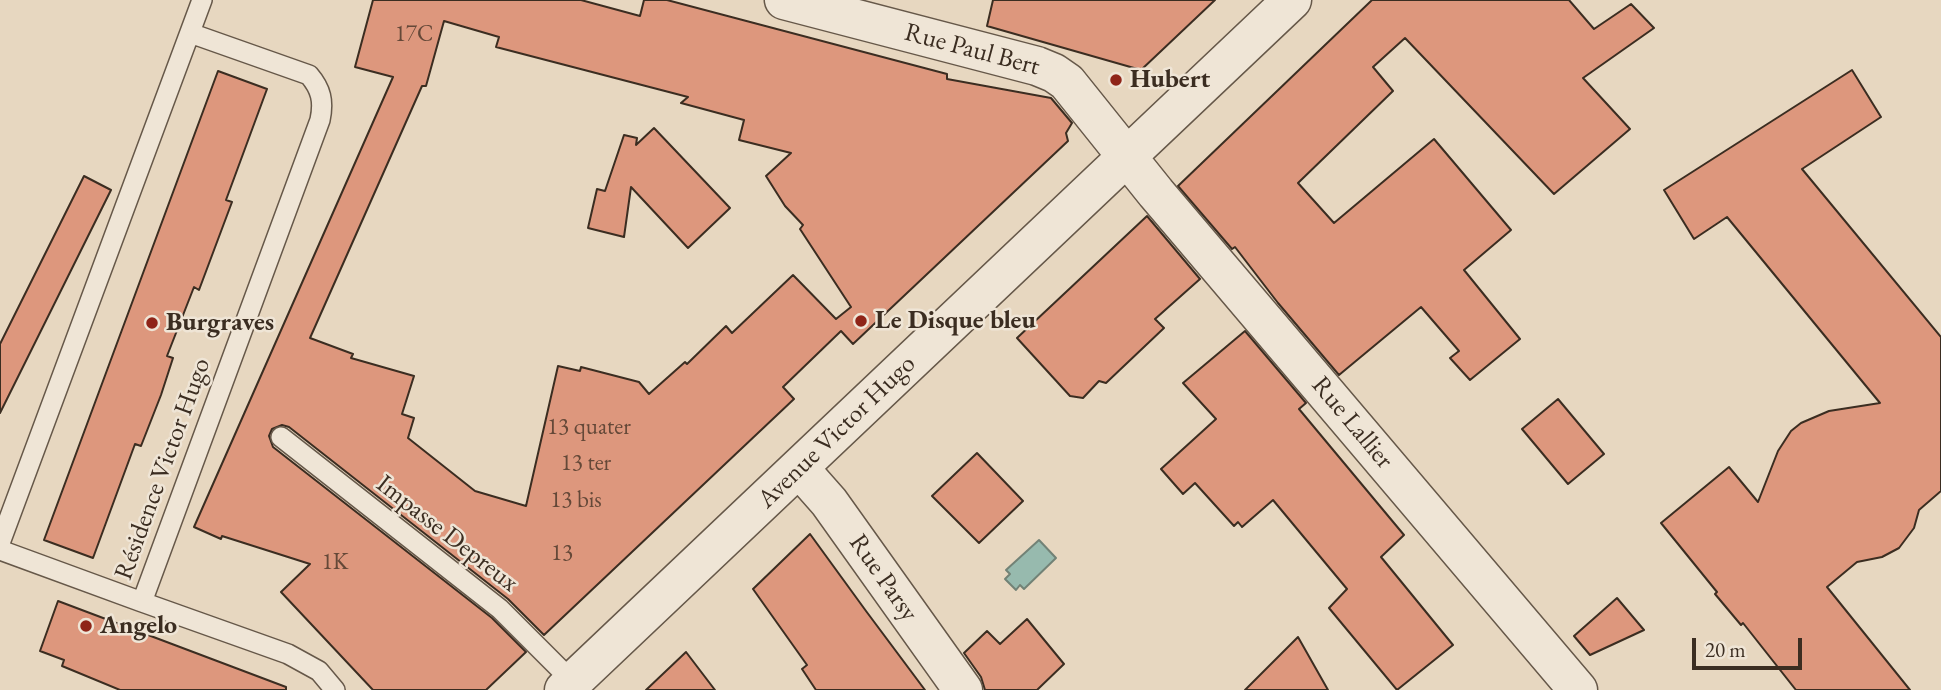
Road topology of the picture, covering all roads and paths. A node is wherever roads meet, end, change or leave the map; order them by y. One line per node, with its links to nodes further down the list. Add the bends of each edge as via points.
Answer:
1 (202, 0): 4 (lane)
2 (784, 0): 5 (street, Rue Paul Bert, via 1054,73 1067,82)
3 (1292, 0): 5 (street, Avenue Victor Hugo)
4 (190, 33): 8 (lane); 10 (lane, Résidence Victor Hugo, via 309,75 317,85 322,109)
5 (1126, 156): 7 (street, Avenue Victor Hugo); 12 (street, Rue Lallier)
6 (281, 437): 11 (lane, Impasse Depreux, via 500,609 535,641)
7 (799, 468): 11 (street, Avenue Victor Hugo); 14 (street, Rue Parsy, via 829,502)
8 (0, 542)
9 (0, 550): 10 (lane)
10 (142, 603): 13 (lane, Résidence Victor Hugo, via 288,654 318,671)
11 (568, 686)
12 (1562, 686)
13 (335, 690)
14 (963, 690)

